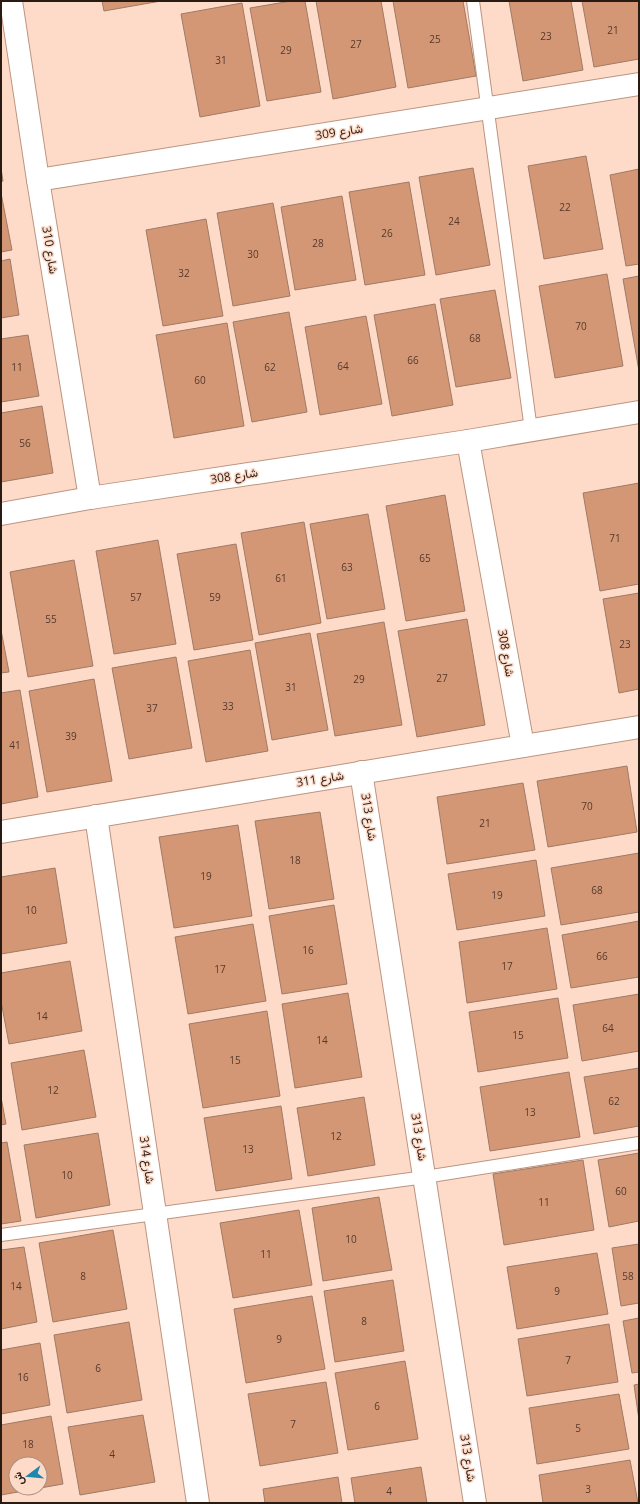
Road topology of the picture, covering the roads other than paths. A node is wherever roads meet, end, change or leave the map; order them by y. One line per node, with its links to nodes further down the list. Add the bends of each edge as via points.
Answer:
1 (11, 1): 5 (street, شارع 310)
2 (473, 1): 4 (lane)
3 (639, 84): 4 (street, شارع 309)
4 (488, 108): 5 (street, شارع 309); 7 (lane)
5 (38, 180): 9 (street, شارع 310)
6 (639, 412): 7 (street, شارع 308)
7 (532, 430): 8 (street, شارع 308)
8 (468, 441): 9 (street, شارع 308); 12 (street, شارع 308)
9 (90, 498): 10 (street, شارع 308)
10 (1, 514)
11 (639, 727): 12 (street, شارع 311)
12 (524, 746): 13 (street, شارع 311)
13 (361, 772): 14 (street, شارع 311); 17 (street, شارع 313)
14 (96, 816): 15 (street, شارع 311); 18 (street, شارع 314)
15 (1, 832)
16 (639, 1143): 17 (lane)
17 (425, 1177): 18 (lane); 21 (street, شارع 313)
18 (155, 1214): 19 (lane); 20 (street, شارع 314)
19 (1, 1235)
20 (198, 1503)
21 (476, 1503)

